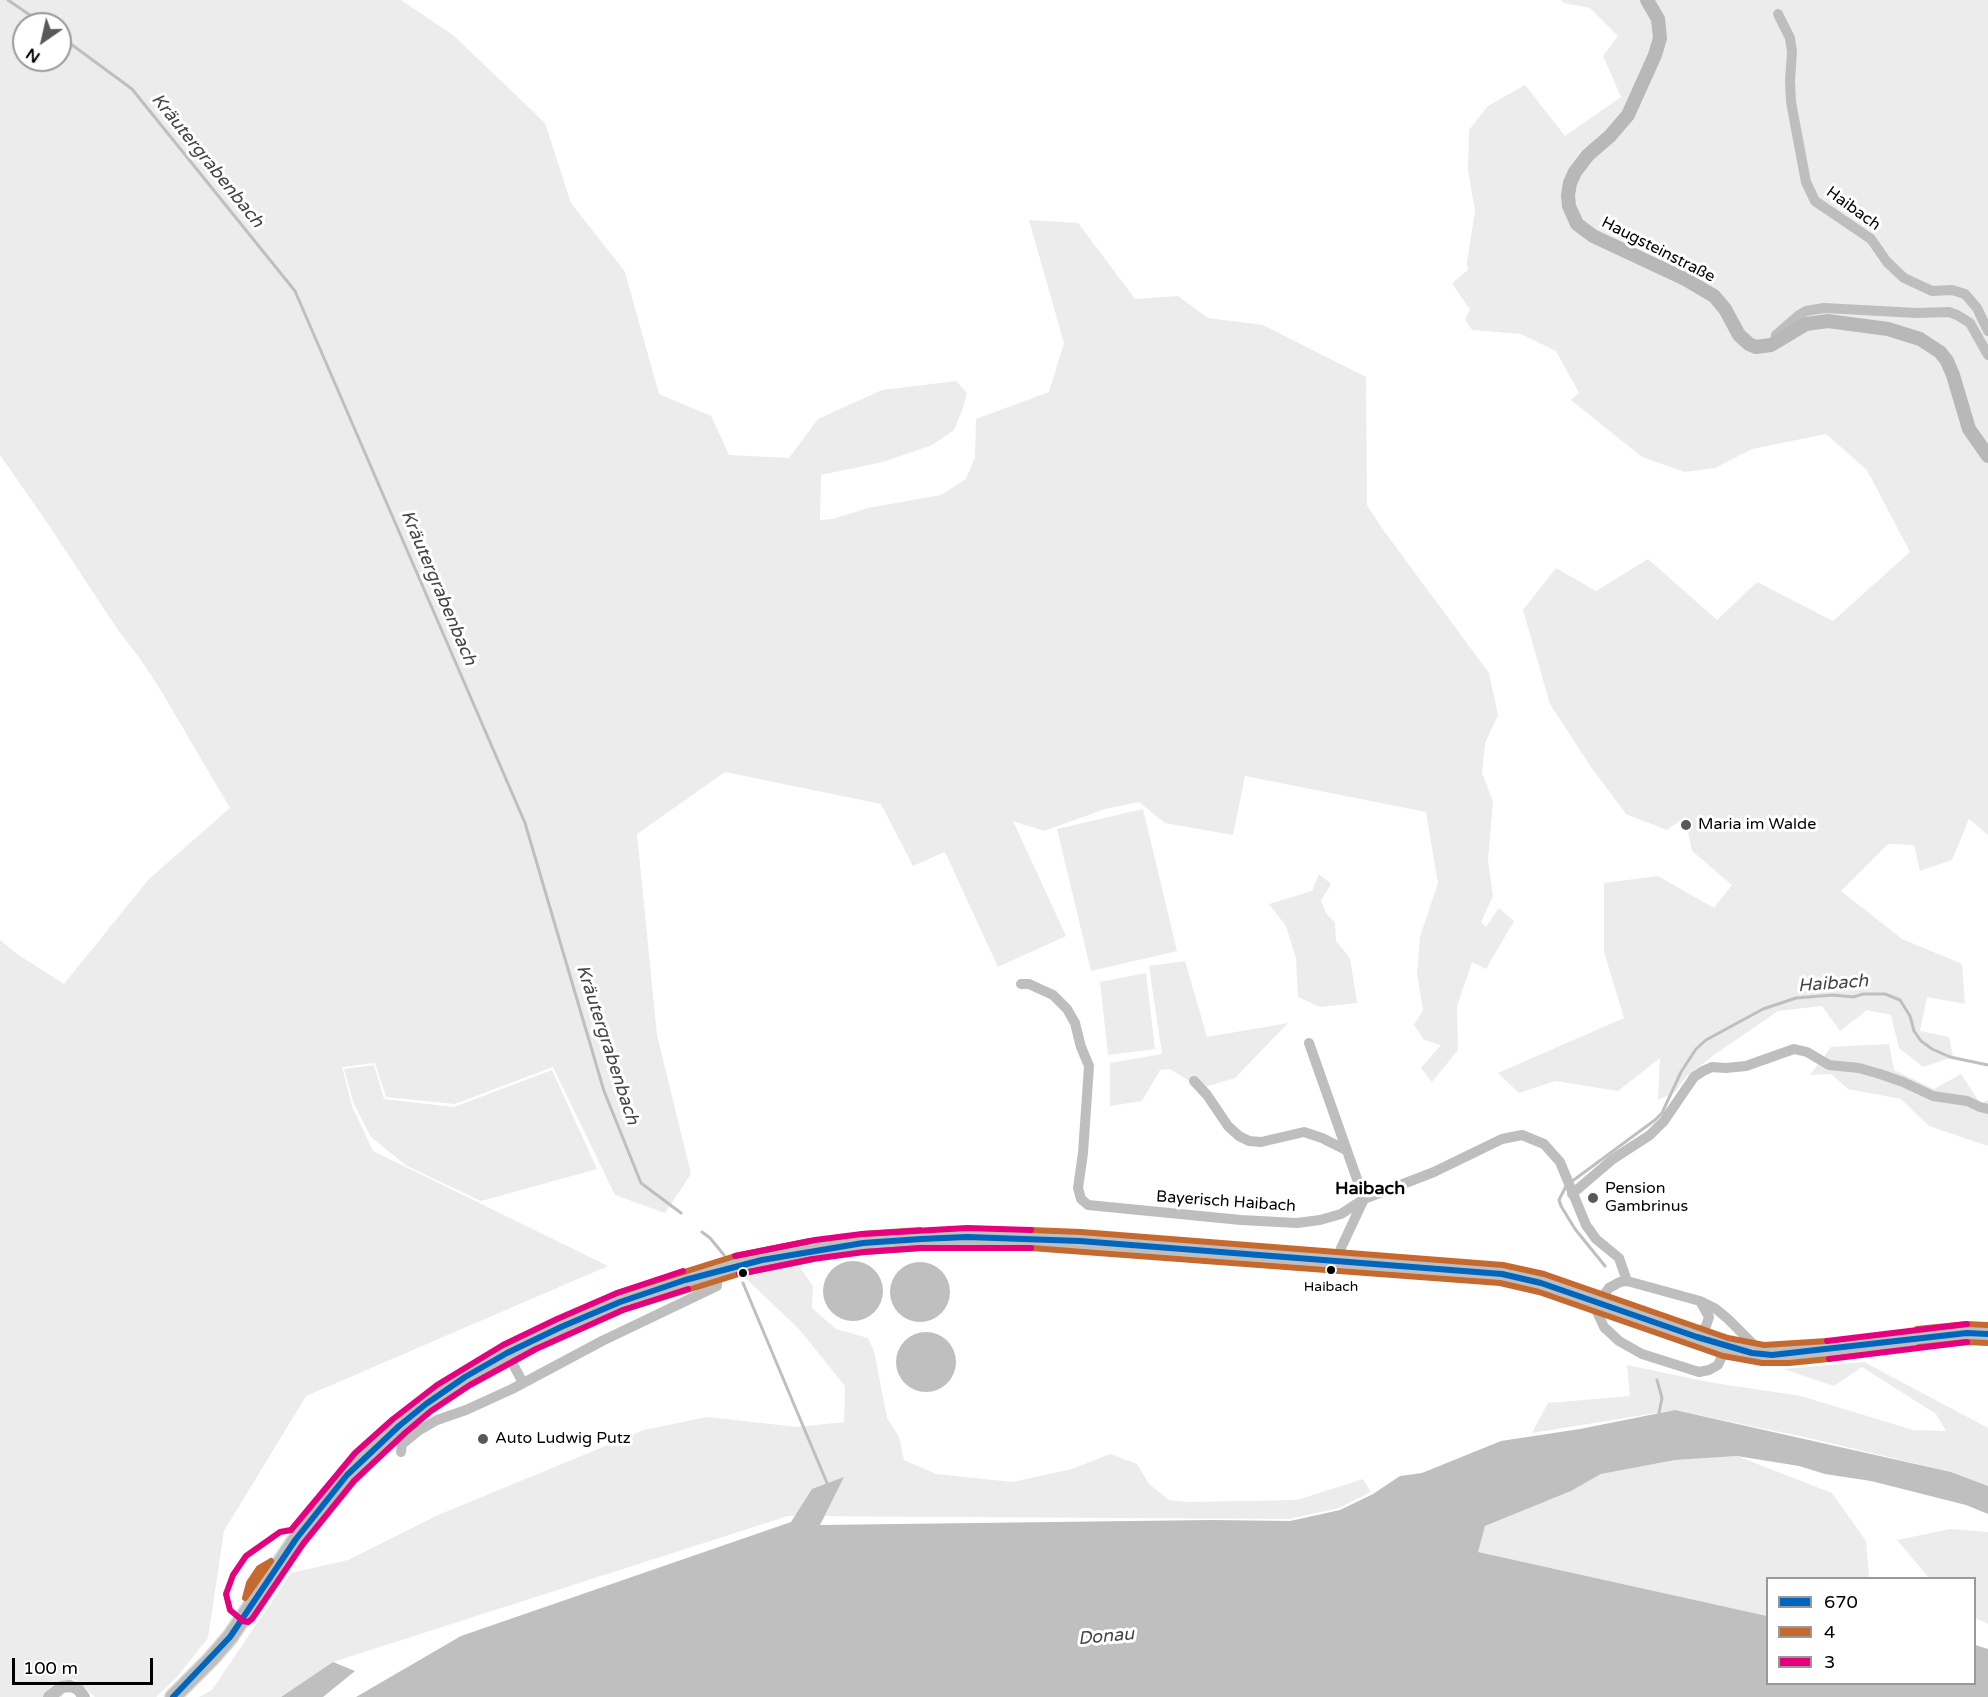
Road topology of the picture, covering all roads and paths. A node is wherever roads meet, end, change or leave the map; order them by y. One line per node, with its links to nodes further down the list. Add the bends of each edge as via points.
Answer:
1 (1647, 0): 4 (main road, Haugsteinstraße, via 1660,28 1655,55 1628,115 1575,172 1568,195 1572,214 1583,230 1593,236 1714,296 1749,344 1763,347)
2 (1778, 14): 3 (street, Haibach, via 1790,39 1791,102 1806,182 1815,201 1871,239 1904,278 1932,291 1965,294)
3 (1988, 331)
4 (1779, 340): 5 (street, via 1776,334 1806,311 1837,307 1949,312 1970,323); 6 (main road, Haugsteinstraße, via 1806,324 1828,321 1888,329 1920,339 1947,361 1969,429)
5 (1988, 355)
6 (1988, 456)
7 (1021, 984): 13 (street, Bayerisch Haibach, via 1053,995 1067,1009 1089,1066 1078,1188 1088,1205 1297,1223 1341,1214)
8 (1310, 1043): 11 (street)
9 (1194, 1081): 11 (street, via 1239,1137 1261,1142 1304,1132)
10 (1988, 1109): 12 (street, via 1961,1099 1933,1096 1859,1068 1828,1065 1794,1049 1746,1066 1703,1071 1694,1077 1650,1135)
11 (1346, 1150): 13 (street)
12 (1571, 1191): 13 (street, Bayerisch Haibach, via 1560,1162 1544,1144 1522,1135 1502,1139 1434,1172); 16 (street, Bayerisch Haibach, via 1596,1239 1620,1258)
13 (1364, 1199): 14 (street, via 1341,1248)
14 (1339, 1261): 15 (main road, via 1080,1241 967,1237 816,1249); 19 (main road, bridge, via 1491,1273 1541,1283)
15 (717, 1271): 21 (main road, via 620,1302); 23 (street, via 717,1286)
16 (1627, 1281): 17 (street); 20 (street, via 1609,1288 1598,1307 1604,1327 1619,1341 1641,1354 1699,1372 1718,1365)
17 (1700, 1301): 19 (street, via 1709,1317); 22 (street, via 1728,1319)
18 (1988, 1334): 22 (main road)
19 (1697, 1338): 20 (main road)
20 (1726, 1347): 22 (main road)
21 (507, 1353): 23 (street); 24 (main road)
22 (1763, 1354)
23 (523, 1383): 25 (street)
24 (426, 1404): 25 (street); 29 (main road, via 347,1474 211,1659)
25 (437, 1420): 26 (street, via 402,1444)
26 (401, 1452)
27 (49, 1697): 28 (street, via 70,1686)
28 (84, 1697)
29 (173, 1697)

